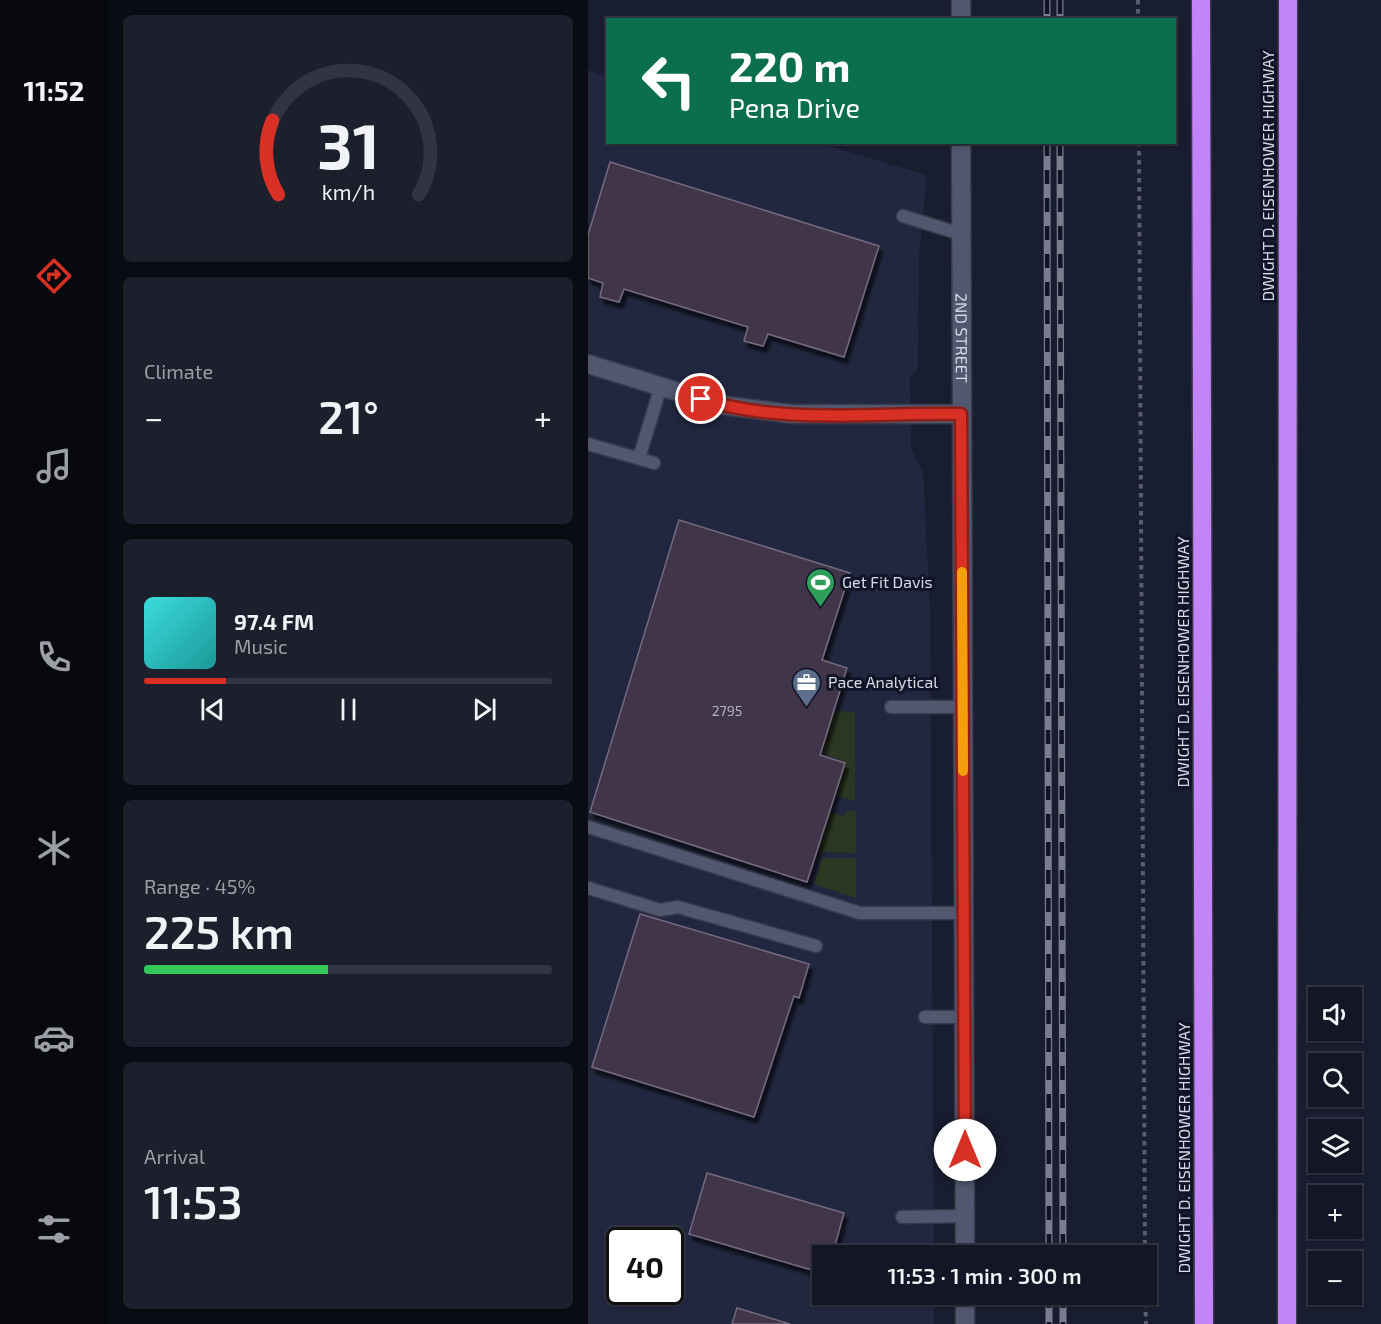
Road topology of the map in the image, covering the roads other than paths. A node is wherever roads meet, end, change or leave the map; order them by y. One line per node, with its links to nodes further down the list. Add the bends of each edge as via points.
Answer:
1 (961, 0): 4 (street)
2 (1201, 0): 27 (highway, DWIGHT D. EISENHOWER HIGHWAY)
3 (1288, 0): 28 (highway, DWIGHT D. EISENHOWER HIGHWAY)
4 (961, 18)
5 (961, 144): 7 (street, 2ND STREET)
6 (903, 216): 7 (lane)
7 (961, 234): 10 (street, 2ND STREET)
8 (588, 364): 9 (street)
9 (661, 387): 10 (street, via 720,405 792,414); 12 (lane)
10 (961, 414): 15 (street, 2ND STREET)
11 (588, 444): 12 (lane)
12 (639, 458): 13 (lane)
13 (654, 463)
14 (891, 707): 15 (lane)
15 (963, 707): 18 (street, 2ND STREET)
16 (588, 827): 18 (lane, via 860,913)
17 (588, 888): 19 (lane, via 660,910 678,907)
18 (964, 913): 21 (street, 2ND STREET)
19 (816, 946)
20 (925, 1017): 21 (lane)
21 (964, 1017): 22 (street, 2ND STREET)
22 (965, 1216): 23 (lane); 24 (street, 2ND STREET)
23 (902, 1217)
24 (965, 1245)
25 (965, 1305): 26 (street)
26 (965, 1324)
27 (1204, 1324)
28 (1287, 1324)

